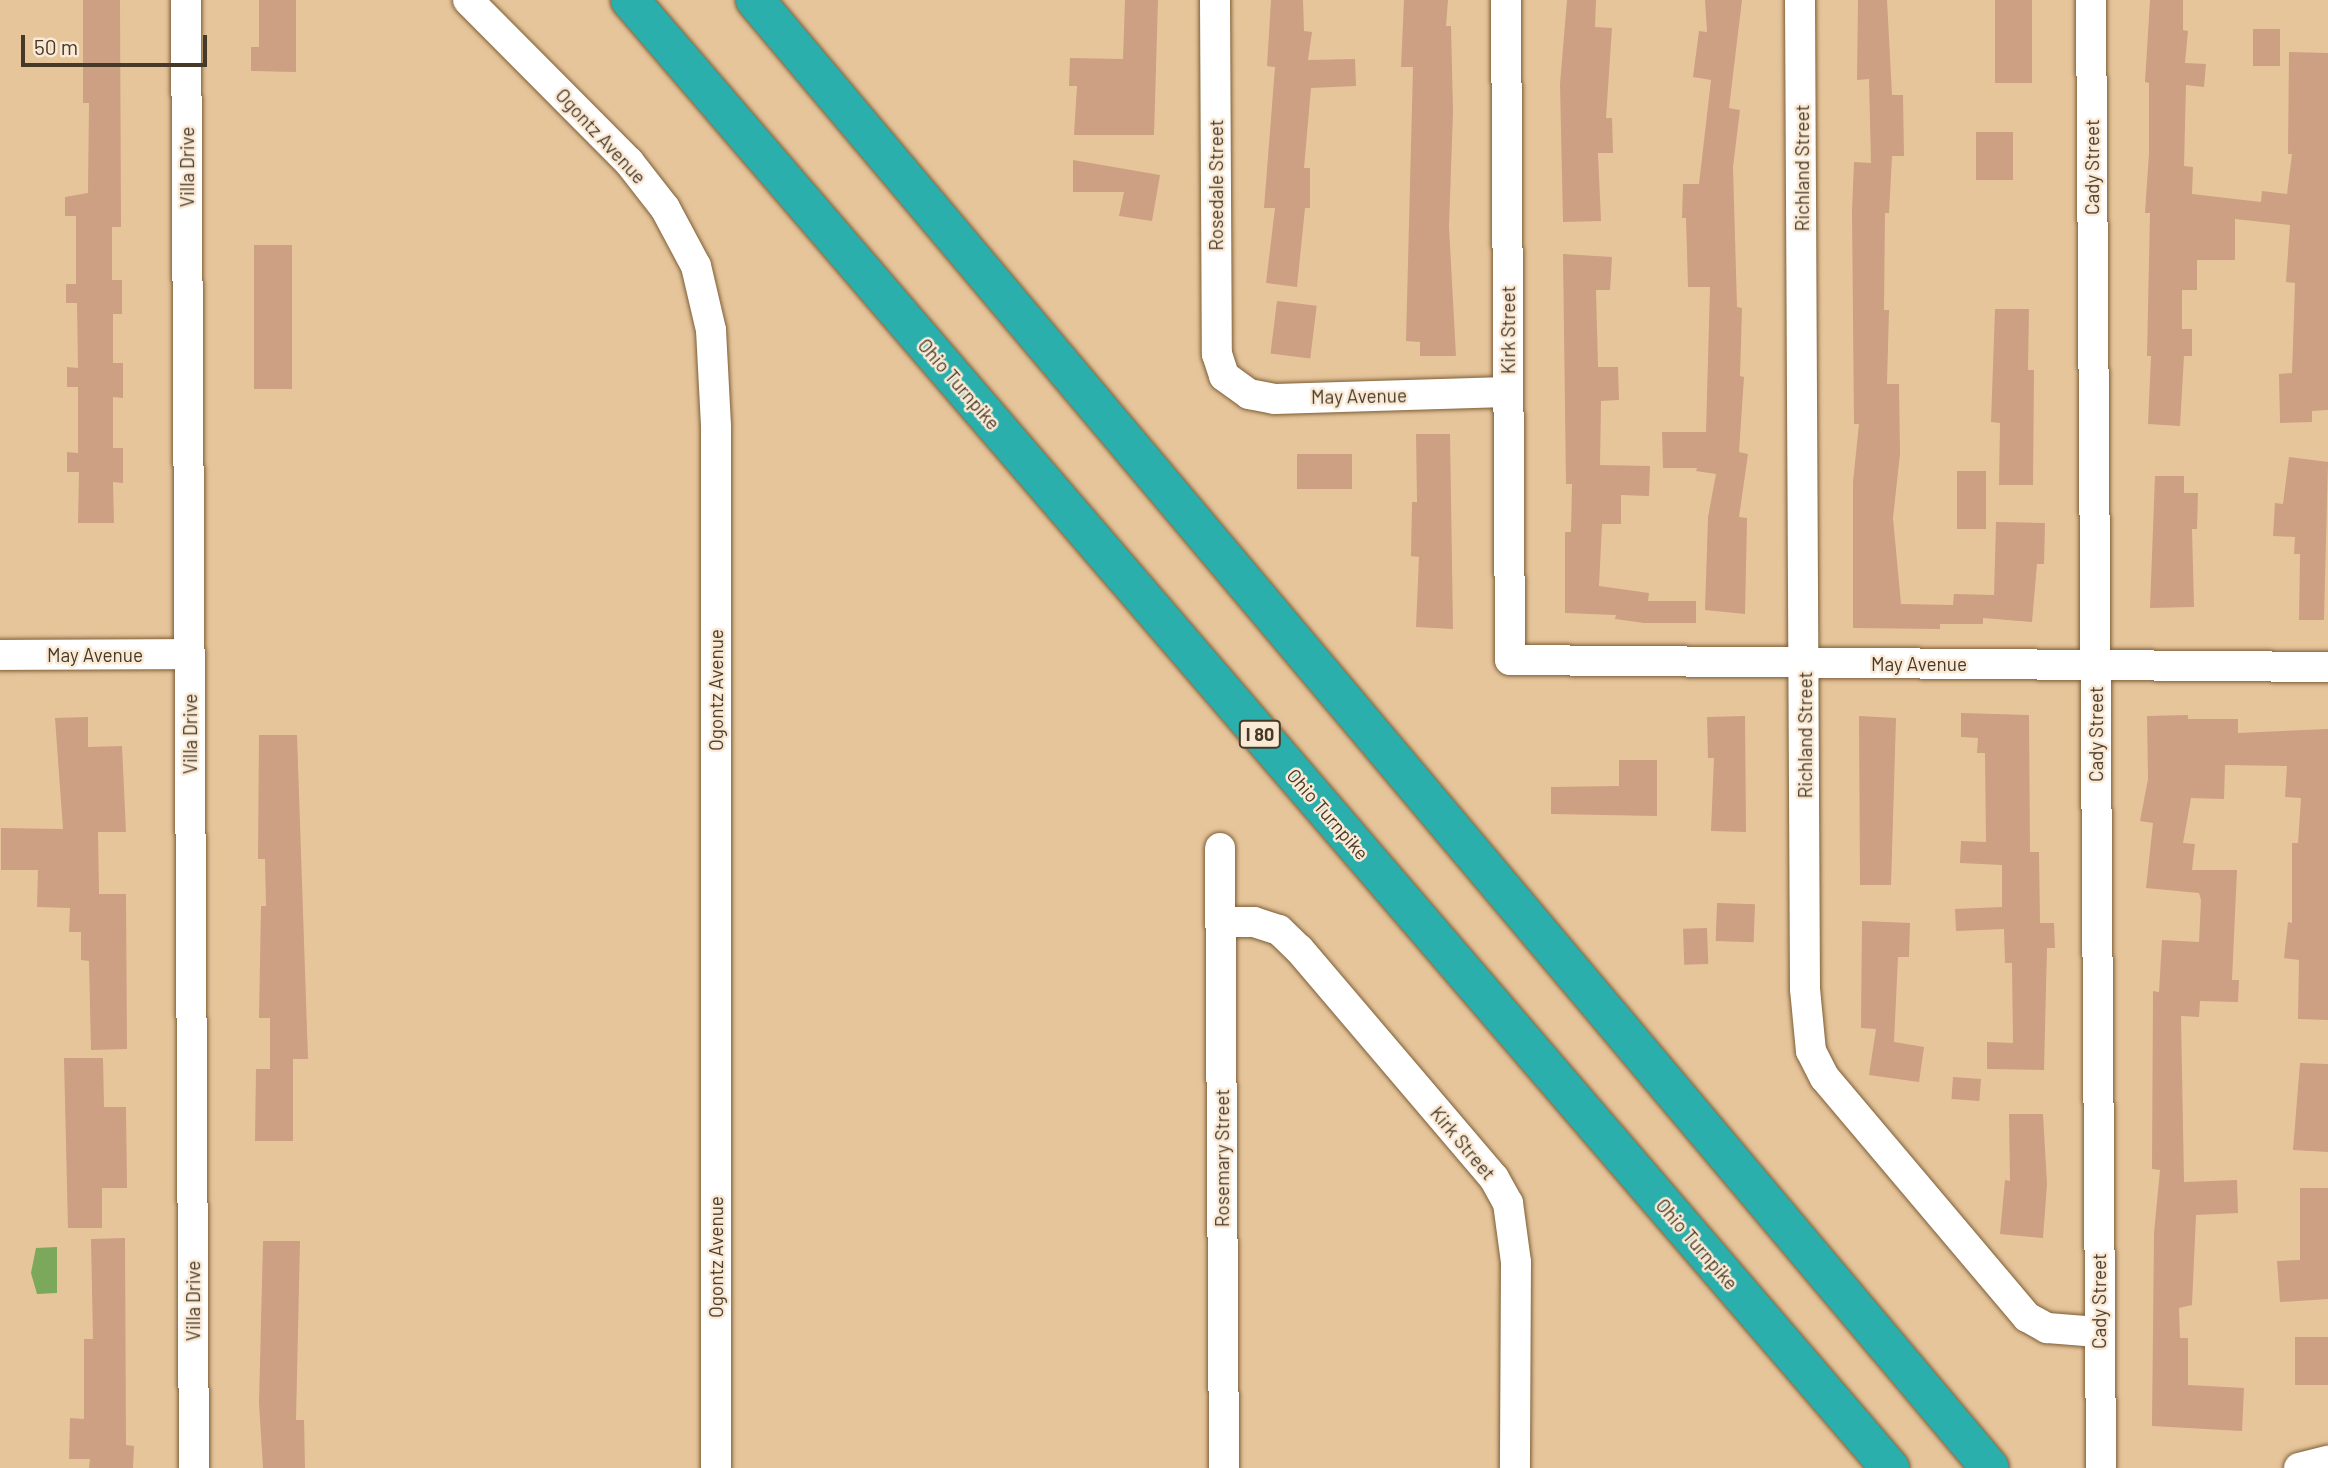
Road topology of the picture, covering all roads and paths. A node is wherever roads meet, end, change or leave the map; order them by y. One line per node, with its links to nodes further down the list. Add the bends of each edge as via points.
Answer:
1 (186, 0): 11 (street, Villa Drive)
2 (468, 0): 23 (street, Ogontz Avenue, via 629,162 664,208 696,266 711,330 716,427)
3 (630, 0): 26 (highway, Ohio Turnpike / I 80)
4 (755, 0): 21 (highway)
5 (1215, 0): 9 (street, Rosedale Street)
6 (1506, 0): 10 (street, Kirk Street)
7 (1800, 0): 14 (street, Richland Street)
8 (2091, 0): 15 (street, Cady Street)
9 (1219, 370): 10 (street, May Avenue, via 1237,389 1274,398)
10 (1508, 392): 13 (street, Kirk Street)
11 (189, 654): 12 (street, May Avenue); 22 (street, Villa Drive)
12 (0, 655)
13 (1510, 660): 14 (street, May Avenue)
14 (1805, 664): 15 (street, May Avenue); 19 (street, Richland Street, via 1805,989 1811,1051 1825,1078 2027,1317 2047,1328)
15 (2096, 665): 16 (street, May Avenue); 19 (street, Cady Street)
16 (2328, 667)
17 (1220, 848): 18 (street, Rosemary Street)
18 (1220, 922): 24 (street, Rosemary Street); 25 (street, Kirk Street, via 1254,922 1279,930 1299,949 1493,1178 1508,1203 1516,1262)
19 (2098, 1332): 27 (street, Cady Street)
20 (2328, 1461): 28 (street)
21 (1989, 1466)
22 (194, 1468)
23 (716, 1468)
24 (1224, 1468)
25 (1515, 1468)
26 (1890, 1468)
27 (2101, 1468)
28 (2299, 1468)

